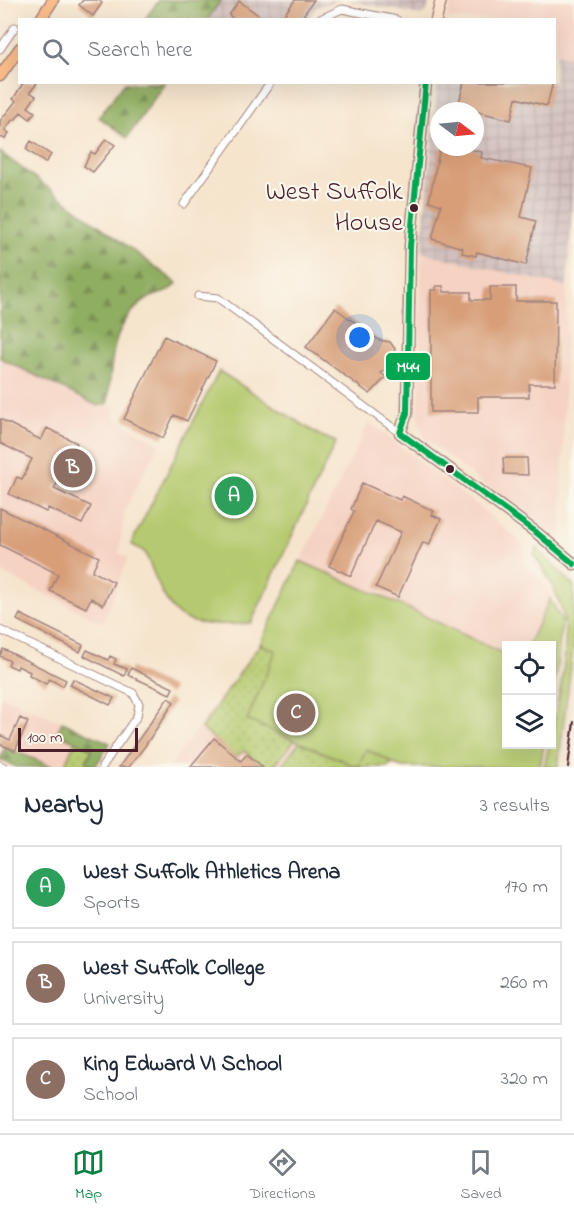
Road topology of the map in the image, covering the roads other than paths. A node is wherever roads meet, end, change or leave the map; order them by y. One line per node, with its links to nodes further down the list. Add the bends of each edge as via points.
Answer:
1 (53, 0): 3 (main road)
2 (441, 0): 6 (street)
3 (41, 18)
4 (322, 18): 5 (street, via 342,9)
5 (387, 18)
6 (436, 18)
7 (15, 27): 8 (street)
8 (0, 49)
9 (18, 51): 10 (main road)
10 (0, 76)
11 (270, 84): 13 (street)
12 (426, 84): 15 (street, via 410,246 407,413)
13 (184, 204)
14 (198, 296): 15 (street, via 218,298)
15 (400, 433): 16 (street)
16 (574, 564)
17 (0, 630): 20 (street, via 133,693 139,704 137,716)
18 (0, 765): 19 (street)
19 (4, 767)
20 (102, 767)

